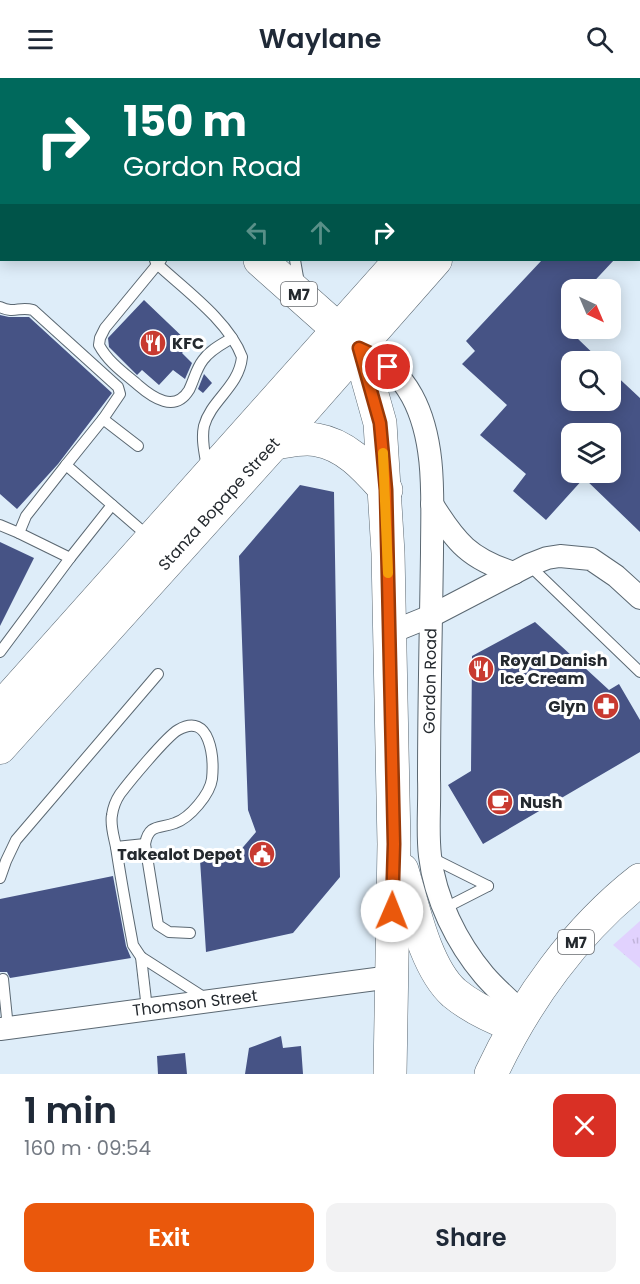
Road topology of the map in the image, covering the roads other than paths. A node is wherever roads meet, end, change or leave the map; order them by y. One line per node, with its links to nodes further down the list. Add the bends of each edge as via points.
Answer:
1 (157, 261): 8 (lane); 8 (lane, via 100,338 99,345 110,361 158,401 172,402 188,390 210,352)
2 (261, 261): 6 (main road, Gordon Road / M7)
3 (295, 261): 6 (lane)
4 (399, 261): 9 (main road, Stanza Bopape Street)
5 (435, 261): 9 (main road, Stanza Bopape Street)
6 (302, 298): 9 (main road, Gordon Road / M7)
7 (0, 307): 10 (lane, via 9,312 33,310 118,387 120,394)
8 (232, 338): 14 (lane, via 242,357 241,366 204,425)
9 (348, 339): 11 (main road, Stanza Bopape Street); 14 (main road, Stanza Bopape Street); 15 (main road, via 380,423); 16 (street, Gordon Road, via 388,367 412,396 426,439)
10 (103, 419): 12 (lane); 13 (lane)
11 (274, 443): 15 (main road, via 330,443 349,453); 30 (main road, Stanza Bopape Street)
12 (138, 446)
13 (66, 465): 17 (lane); 19 (lane, via 26,516)
14 (208, 474): 20 (main road, Stanza Bopape Street)
15 (386, 490): 25 (main road)
16 (431, 503): 22 (street, via 447,529 469,552 480,560); 24 (street, Gordon Road)
17 (112, 505): 20 (lane); 21 (lane)
18 (0, 525): 19 (lane)
19 (19, 533): 21 (lane)
20 (151, 538): 29 (main road, Stanza Bopape Street)
21 (70, 558): 26 (lane)
22 (521, 569): 23 (street, via 547,558 585,557 600,564); 24 (street); 27 (lane)
23 (640, 598)
24 (431, 616): 25 (street); 34 (street, Gordon Road)
25 (389, 633): 32 (main road)
26 (0, 652)
27 (639, 668)
28 (158, 674): 35 (lane, via 16,840)
29 (0, 708)
30 (0, 748)
31 (145, 844): 33 (lane); 33 (lane, via 150,831 181,820 208,792 211,744 201,729 191,726 178,730 121,794 111,816); 38 (lane, via 158,925 169,932)
32 (394, 844): 40 (main road); 44 (main road, via 427,947 452,991 495,1018)
33 (116, 847): 39 (lane, via 133,945)
34 (430, 857): 37 (street, Gordon Road); 37 (lane, via 488,886)
35 (0, 878)
36 (640, 880): 44 (main road, M7, via 585,932)
37 (445, 908): 44 (street, Gordon Road, via 455,934)
38 (190, 933)
39 (141, 957): 42 (lane); 43 (lane)
40 (391, 977): 42 (street, Thomson Street); 46 (main road)
41 (3, 979): 45 (lane)
42 (209, 1001): 43 (street, Thomson Street)
43 (147, 1009): 45 (street, Thomson Street)
44 (519, 1020): 47 (main road, M7)
45 (4, 1029)
46 (390, 1074)
47 (491, 1074)

